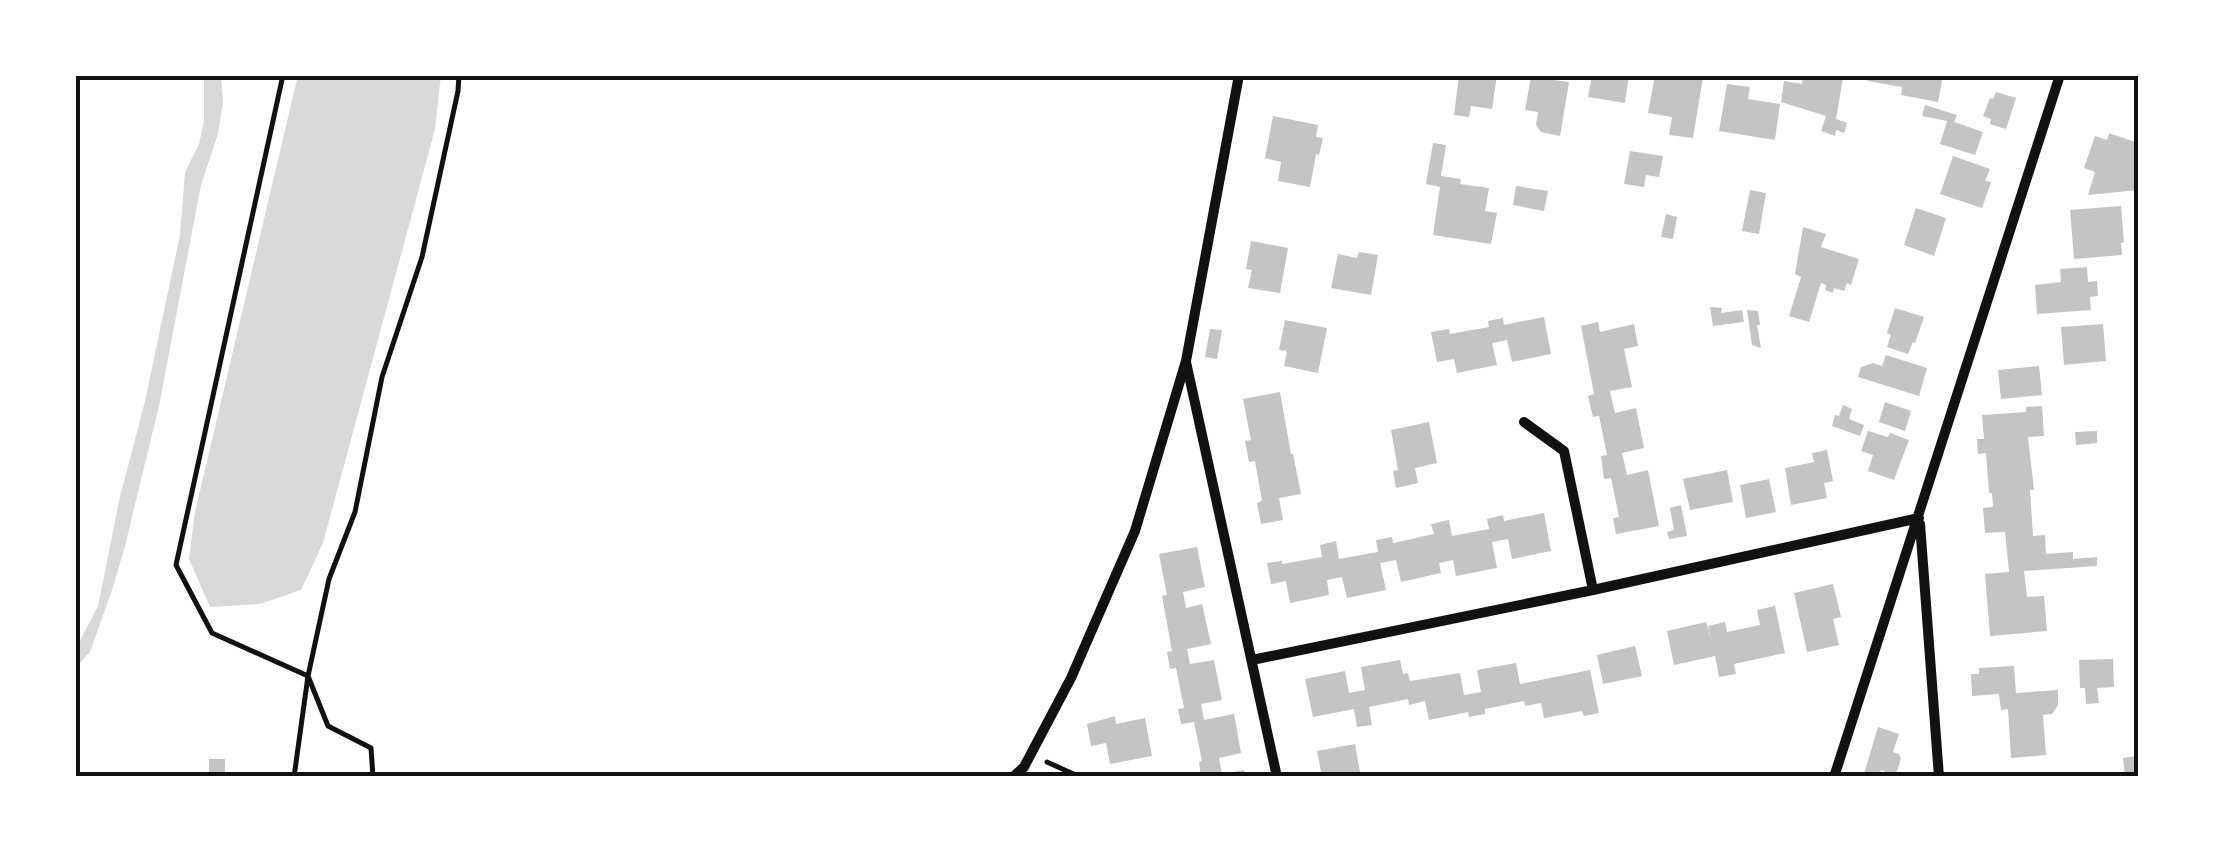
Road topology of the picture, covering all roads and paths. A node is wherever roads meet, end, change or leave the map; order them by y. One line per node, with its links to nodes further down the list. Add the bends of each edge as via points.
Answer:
1 (283, 75): 10 (path, via 176,564 212,633)
2 (459, 75): 10 (path, via 422,257 382,376 354,512 329,579)
3 (1238, 75): 5 (street)
4 (2060, 75): 7 (street)
5 (1186, 360): 9 (street); 11 (street, via 1135,531)
6 (1524, 422): 8 (street, via 1564,451)
7 (1919, 518): 8 (street); 17 (street); 18 (street)
8 (1593, 590): 9 (street)
9 (1252, 660): 16 (street)
10 (308, 676): 12 (path); 13 (path, via 328,726 371,748)
11 (1031, 754): 14 (street); 15 (path)
12 (294, 777)
13 (373, 777)
14 (1013, 777)
15 (1080, 777)
16 (1277, 777)
17 (1834, 777)
18 (1939, 777)

